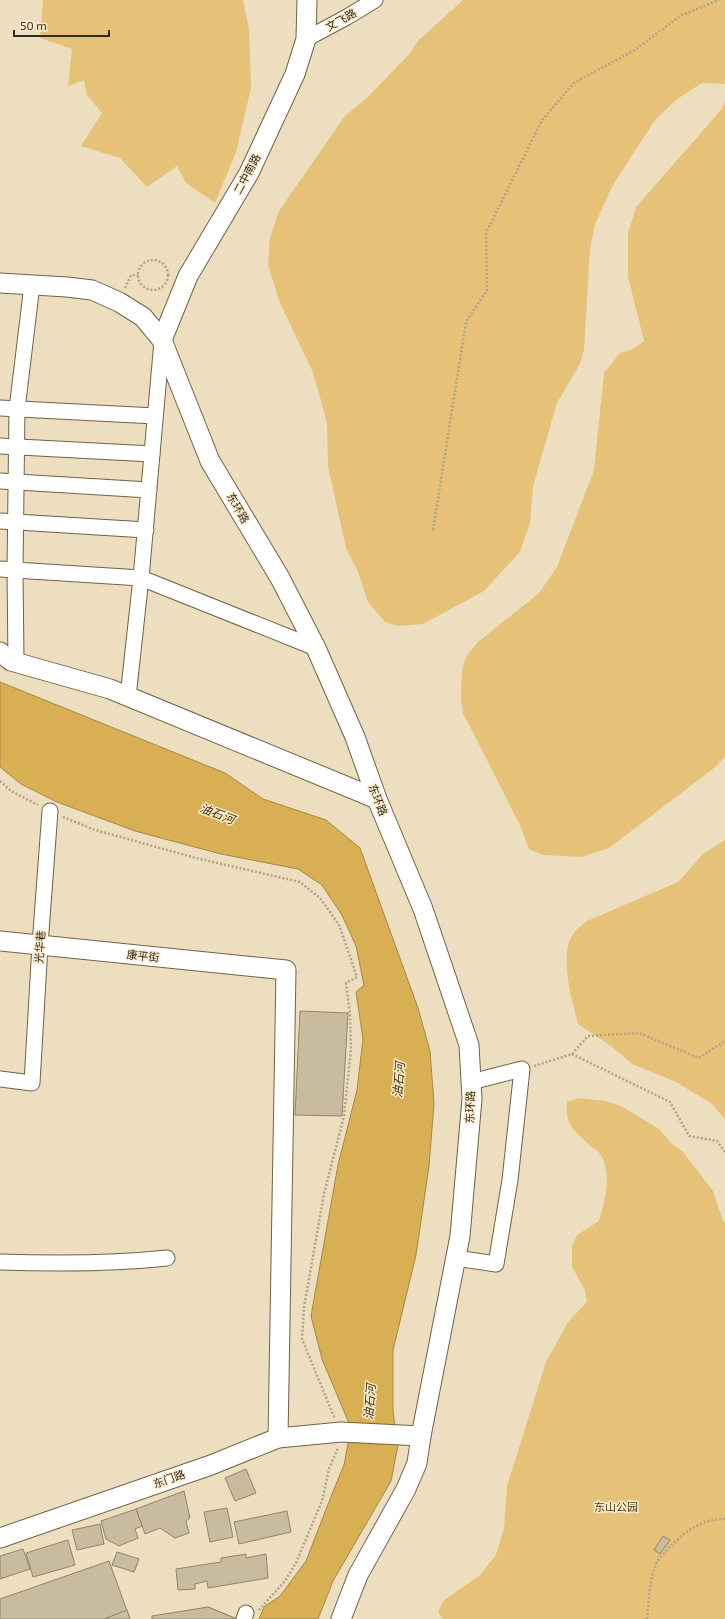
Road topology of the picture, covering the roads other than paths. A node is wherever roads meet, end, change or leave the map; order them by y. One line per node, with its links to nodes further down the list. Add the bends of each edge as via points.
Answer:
1 (307, 0): 3 (street, 二中南路)
2 (375, 0): 3 (street, 文飞路)
3 (306, 39): 6 (street, 二中南路, via 295,74 274,121 249,173 188,276)
4 (0, 283): 5 (street, 东环路)
5 (32, 284): 6 (street, 东环路, via 92,290 144,317); 8 (street)
6 (162, 340): 9 (street); 22 (street, 东环路, via 210,461 280,578)
7 (0, 408): 8 (street)
8 (17, 409): 9 (street); 11 (street)
9 (155, 416): 12 (street)
10 (0, 446): 11 (street)
11 (16, 447): 12 (street); 14 (street)
12 (152, 454): 15 (street)
13 (0, 481): 14 (street)
14 (16, 482): 15 (street); 17 (street)
15 (149, 490): 18 (street)
16 (0, 521): 17 (street)
17 (16, 522): 18 (street); 20 (street)
18 (146, 530): 21 (street)
19 (0, 569): 20 (street)
20 (15, 570): 21 (street); 24 (street)
21 (141, 578): 22 (street); 25 (street)
22 (316, 648): 26 (street, 东环路, via 355,737)
23 (0, 652): 24 (street)
24 (16, 662): 25 (street)
25 (128, 697): 26 (street)
26 (377, 799): 31 (street, 东环路, via 423,909 455,1001 469,1045)
27 (50, 811): 29 (street, 光华巷)
28 (0, 941): 29 (street, 康平街)
29 (40, 945): 30 (street, 光华巷, via 32,1083); 36 (street, 康平街, via 286,970)
30 (0, 1079)
31 (471, 1082): 33 (street, 东环路, via 471,1107); 33 (street, via 522,1069 510,1180 496,1264)
32 (167, 1258): 34 (street, via 131,1262 57,1264)
33 (456, 1258): 35 (street, 东环路)
34 (0, 1262)
35 (415, 1435): 36 (street, 东门路, via 338,1433); 38 (street, 东环路, via 417,1464 358,1575)
36 (278, 1438): 37 (street, 东门路, via 211,1465)
37 (0, 1538)
38 (341, 1619)

